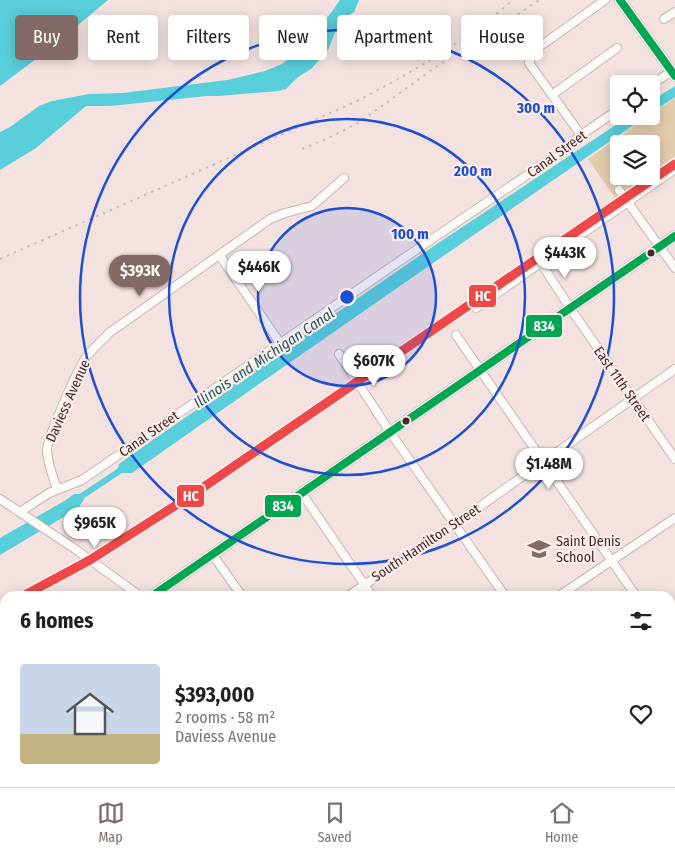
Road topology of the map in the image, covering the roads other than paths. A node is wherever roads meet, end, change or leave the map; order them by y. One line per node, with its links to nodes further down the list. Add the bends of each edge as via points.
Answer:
1 (606, 0): 8 (street, via 531,55 529,63)
2 (622, 3): 6 (main road)
3 (675, 12): 4 (street)
4 (664, 19)
5 (617, 48): 8 (street)
6 (674, 72): 7 (street)
7 (660, 81)
8 (552, 95): 10 (street)
9 (610, 115): 10 (street, Canal Street)
10 (581, 135): 23 (street, Canal Street, via 564,150)
11 (675, 169): 14 (street)
12 (344, 178): 17 (street, Daviess Avenue, via 312,206 270,219)
13 (619, 190): 14 (street)
14 (628, 202): 16 (street); 18 (street)
15 (675, 236): 16 (main road)
16 (660, 246): 19 (street); 21 (main road)
17 (220, 256): 23 (street); 31 (street, Daviess Avenue, via 109,333 84,361 46,450)
18 (541, 263): 20 (street); 21 (street, East 11th Street)
19 (675, 268)
20 (476, 308)
21 (570, 308): 26 (main road); 27 (street, East 11th Street)
22 (456, 335): 26 (street)
23 (280, 343): 31 (street, Canal Street, via 82,480)
24 (339, 354): 28 (street)
25 (675, 369): 27 (street, South Hamilton Street)
26 (480, 370): 28 (main road); 30 (street)
27 (632, 398): 29 (street, East 11th Street); 30 (street, South Hamilton Street)
28 (390, 432): 32 (main road); 36 (street)
29 (675, 459)
30 (544, 461): 36 (street, South Hamilton Street); 38 (street)
31 (57, 489): 34 (street, Canal Street, via 38,499)
32 (302, 492): 37 (main road); 39 (street)
33 (0, 499): 34 (street)
34 (23, 514): 40 (street)
35 (675, 518): 38 (street)
36 (455, 524): 39 (street, South Hamilton Street); 45 (street)
37 (212, 554): 41 (main road); 42 (street)
38 (612, 560): 46 (street); 47 (street)
39 (364, 585): 43 (street, South Hamilton Street); 44 (street)
40 (133, 591)
41 (159, 591)
42 (238, 591)
43 (355, 591)
44 (368, 591)
45 (502, 591)
46 (566, 591)
47 (633, 591)

